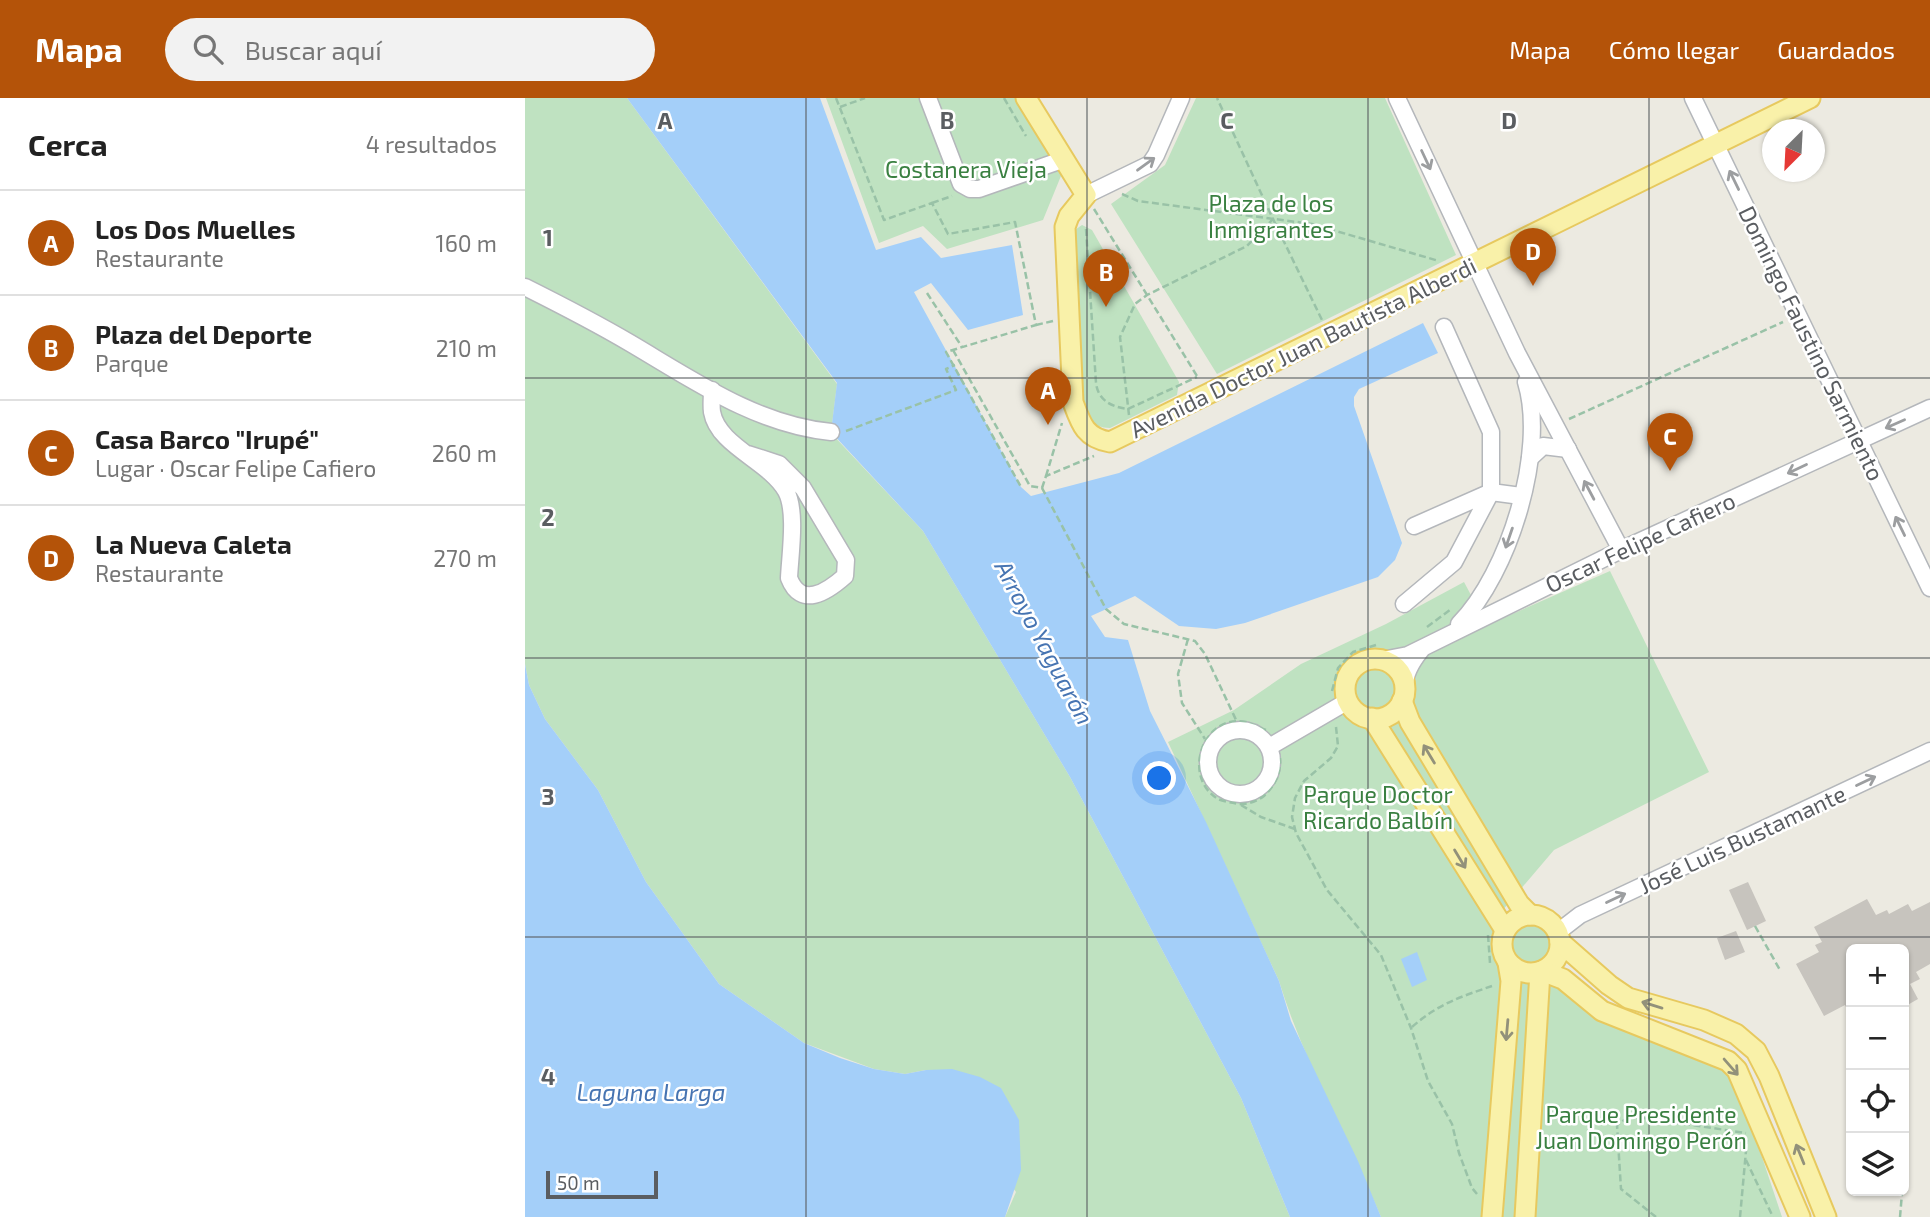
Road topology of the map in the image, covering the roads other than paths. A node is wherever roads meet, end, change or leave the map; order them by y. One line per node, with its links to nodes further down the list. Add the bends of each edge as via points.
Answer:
1 (928, 98): 8 (street, via 961,184 970,190)
2 (1026, 98): 8 (main road)
3 (1181, 98): 9 (street, one-way to 3, via 1150,164)
4 (1397, 98): 10 (street, one-way to 10)
5 (1693, 98): 7 (street, Domingo Faustino Sarmiento)
6 (1810, 98): 7 (main road, Avenida Doctor Juan Bautista Alberdi)
7 (1717, 144): 10 (main road, Avenida Doctor Juan Bautista Alberdi); 17 (street, Domingo Faustino Sarmiento, one-way to 7)
8 (1062, 160): 9 (main road)
9 (1094, 191): 10 (main road, Avenida Doctor Juan Bautista Alberdi, via 1069,216 1065,227 1073,402 1081,423 1103,441 1130,433)
10 (1468, 266): 13 (street)
11 (525, 287): 14 (street)
12 (1444, 327): 21 (street, via 1491,432)
13 (1517, 353): 18 (street); 20 (street, via 1533,416)
14 (712, 390): 16 (street, via 771,420); 19 (street, via 712,414 720,432)
15 (1930, 408): 17 (street, Oscar Felipe Cafiero, one-way to 17)
16 (836, 433)
17 (1859, 440): 24 (street, Oscar Felipe Cafiero, one-way to 24); 25 (street, Domingo Faustino Sarmiento, one-way to 17)
18 (1568, 449): 20 (street, via 1543,446); 24 (street, one-way to 18)
19 (748, 454): 19 (street, via 769,470 792,507 789,578 793,587 802,595 821,595 845,576 846,560 803,488 779,464)
20 (1530, 458): 22 (street)
21 (1491, 492): 22 (street); 23 (street); 26 (street, via 1454,562)
22 (1521, 496): 27 (street, one-way to 27, via 1497,568 1481,599)
23 (1414, 526)
24 (1621, 550): 27 (street, Oscar Felipe Cafiero)
25 (1930, 588)
26 (1404, 604)
27 (1452, 632): 28 (street, Oscar Felipe Cafiero)
28 (1421, 641): 29 (street, Oscar Felipe Cafiero, via 1408,655); 30 (street)
29 (1380, 652): 30 (main road, via 1400,673); 31 (main road, via 1355,667 1346,683)
30 (1404, 694): 32 (main road, via 1390,715); 35 (main road, one-way to 30, via 1519,904 1410,722)
31 (1348, 701): 32 (main road, via 1358,713); 33 (street)
32 (1372, 718): 36 (main road, one-way to 36)
33 (1274, 749): 33 (street, via 1254,733 1224,734 1208,759 1209,769 1229,793 1251,793 1268,779)
34 (1930, 751): 37 (street, José Luis Bustamante, one-way to 34, via 1580,915)
35 (1530, 915): 36 (main road); 37 (main road, via 1546,919)
36 (1497, 928): 38 (main road)
37 (1559, 937): 39 (main road, via 1558,956); 43 (main road, one-way to 37, via 1756,1051 1736,1034 1704,1020 1628,998)
38 (1500, 966): 39 (main road); 40 (main road, one-way to 40, via 1511,981)
39 (1541, 972): 41 (main road); 42 (main road, one-way to 42, via 1563,979 1602,1011 1728,1061 1737,1070)
40 (1492, 1217)
41 (1525, 1217)
42 (1800, 1217)
43 (1826, 1217)

